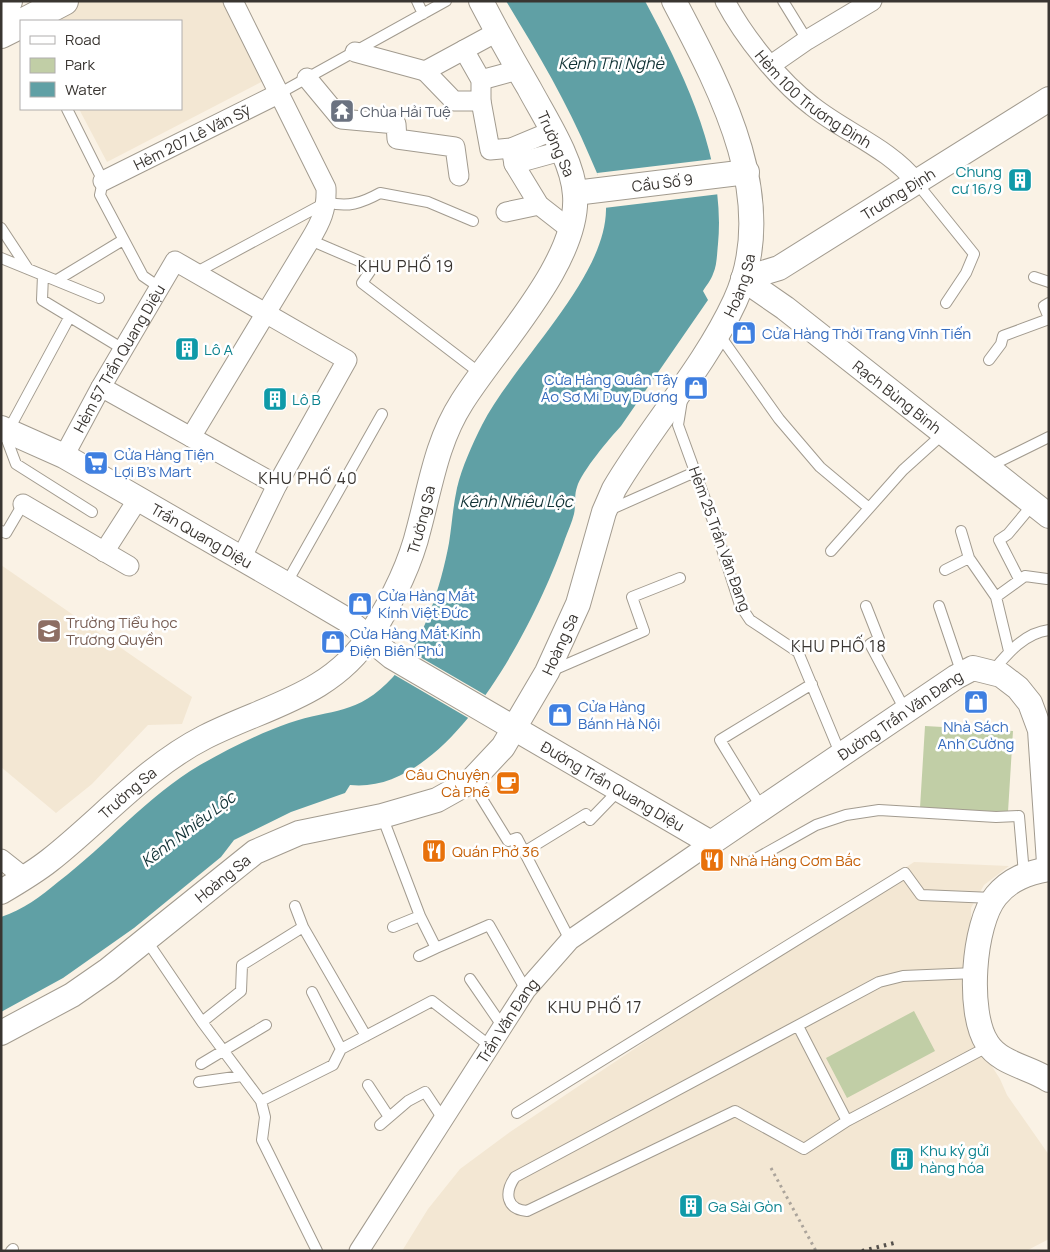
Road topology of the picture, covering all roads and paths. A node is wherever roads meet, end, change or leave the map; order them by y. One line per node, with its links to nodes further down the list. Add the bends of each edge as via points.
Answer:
1 (8, 1): 11 (main road)
2 (233, 1): 25 (street)
3 (417, 1): 12 (lane)
4 (446, 1): 12 (lane)
5 (481, 1): 15 (street, Trường Sa)
6 (674, 1): 31 (street, Hoàng Sa, via 734,129)
7 (726, 1): 20 (street, Hẻm 100 Trương Định, via 733,16)
8 (783, 1): 17 (lane)
9 (872, 1): 17 (street)
10 (58, 3): 13 (main road)
11 (1, 5)
12 (423, 14): 19 (lane)
13 (28, 20)
14 (20, 24): 16 (main road)
15 (497, 32): 18 (street); 21 (street, Trường Sa)
16 (1, 34)
17 (807, 40): 20 (street)
18 (464, 50): 22 (street); 24 (street)
19 (355, 52): 22 (street); 23 (lane)
20 (771, 65): 34 (street, Hẻm 100 Trương Định, via 812,106 903,166)
21 (518, 70): 24 (street); 29 (street, Trường Sa)
22 (425, 71): 27 (street, via 454,101)
23 (307, 78): 25 (lane); 32 (street, via 340,119 396,124 397,139 455,147)
24 (481, 80): 27 (street)
25 (280, 93): 33 (street, Hẻm 207 Lê Văn Sỹ); 36 (street, via 326,188)
26 (1049, 99): 34 (street, Trương Định)
27 (481, 101): 30 (street, via 490,150)
28 (68, 110): 33 (lane)
29 (557, 141): 30 (street); 35 (street, Trường Sa)
30 (513, 156): 37 (street)
31 (737, 174): 35 (street, Cầu Số 9); 49 (street, Hoàng Sa, via 752,208 750,254)
32 (458, 176)
33 (103, 181): 42 (lane, via 100,195)
34 (916, 182): 49 (street, Trương Định, via 778,268); 54 (lane, via 974,254)
35 (575, 192): 41 (street, Trường Sa)
36 (327, 202): 39 (lane, via 340,206 362,203 380,193 428,202); 43 (street); 46 (lane)
37 (540, 205): 38 (street); 41 (street)
38 (506, 212)
39 (473, 221)
40 (1, 228): 45 (lane)
41 (571, 230): 62 (street, Trường Sa, via 553,270)
42 (124, 240): 50 (lane); 52 (lane, via 143,276)
43 (310, 240): 56 (street); 62 (lane, via 373,267 362,283)
44 (1, 258): 45 (lane)
45 (29, 270): 47 (lane)
46 (195, 272): 52 (street, Hẻm 57 Trần Quang Diệu, via 175,261); 56 (street)
47 (43, 275): 50 (lane); 57 (lane, via 42,300)
48 (1034, 277): 51 (lane)
49 (743, 279): 59 (street, Hoàng Sa); 67 (street, Rạch Bùng Binh, via 785,308)
50 (57, 280): 53 (lane)
51 (1049, 282)
52 (159, 287): 60 (street, Hẻm 57 Trần Quang Diệu)
53 (98, 298)
54 (946, 303)
55 (1049, 303): 58 (lane, via 1044,306)
56 (266, 313): 68 (street); 73 (street, via 347,360)
57 (69, 318): 60 (lane); 66 (lane)
58 (1049, 319): 61 (lane, via 1002,336)
59 (717, 333): 63 (street, Hoàng Sa); 76 (lane, via 779,420 814,460)
60 (123, 349): 64 (street, Hẻm 57 Trần Quang Diệu)
61 (989, 360)
62 (481, 374): 96 (street, Trường Sa, via 447,429 436,457 412,553)
63 (685, 382): 72 (lane, Hẻm 25 Trần Văn Đang, via 678,425); 79 (street, Hoàng Sa, via 628,465)
64 (101, 387): 68 (street); 70 (street, Hẻm 57 Trần Quang Diệu)
65 (382, 414): 91 (lane)
66 (4, 429): 70 (street, Trần Quang Diệu); 78 (lane, via 16,464)
67 (944, 433): 71 (street, Rạch Bùng Binh); 76 (lane, via 903,470)
68 (191, 437): 73 (street)
69 (1049, 437): 71 (lane)
70 (64, 456): 74 (street, Trần Quang Diệu)
71 (987, 468): 77 (street, Rạch Bùng Binh)
72 (695, 472): 79 (lane); 101 (lane, Hẻm 25 Trần Văn Đang, via 740,604 750,620 798,652)
73 (278, 485): 85 (street)
74 (138, 499): 83 (street); 85 (street, Trần Quang Diệu)
75 (23, 504): 81 (lane); 83 (street)
76 (869, 508): 82 (lane)
77 (1041, 510): 89 (lane, via 999,540)
78 (92, 512)
79 (604, 512): 98 (street, Hoàng Sa, via 578,604)
80 (961, 531): 84 (lane)
81 (3, 535)
82 (831, 551)
83 (104, 552): 86 (street)
84 (969, 558): 87 (lane); 92 (lane)
85 (241, 559): 91 (street, Trần Quang Diệu)
86 (129, 566)
87 (945, 570)
88 (680, 578): 98 (lane, via 632,597 644,631)
89 (1019, 579): 90 (lane, via 1025,576); 92 (lane)
90 (1047, 579)
91 (286, 584): 96 (street, Trần Quang Diệu, via 347,620)
92 (996, 597): 97 (lane)
93 (866, 606): 102 (lane, via 879,639 870,644)
94 (940, 606): 100 (lane)
95 (1049, 630): 97 (lane, via 1038,632)
96 (368, 638): 103 (street, Trần Quang Diệu, via 392,657); 116 (street, Trường Sa, via 320,685 299,698 206,736 181,751)
97 (1009, 651): 99 (lane)
98 (547, 672): 103 (street, Hoàng Sa)
99 (991, 672): 100 (street, Đường Trần Văn Đang, via 973,668); 113 (street, Đường Trần Văn Đang, via 1001,675 1018,688 1030,703 1040,730)
100 (962, 674): 102 (street, Đường Trần Văn Đang)
101 (812, 684): 104 (lane, Hẻm 25 Trần Văn Đang); 107 (lane, via 720,740)
102 (905, 710): 104 (street, Đường Trần Văn Đang)
103 (516, 728): 105 (street, Hoàng Sa, via 503,748); 106 (street, Đường Trần Quang Diệu)
104 (840, 753): 107 (street, Đường Trần Văn Đang)
105 (471, 781): 108 (street, Hoàng Sa, via 437,800); 110 (lane, via 508,841 517,838)
106 (619, 789): 109 (street, Đường Trần Quang Diệu); 110 (lane, via 590,820 586,814)
107 (761, 807): 109 (street, Đường Trần Văn Đang)
108 (382, 816): 120 (lane); 124 (street, Hoàng Sa, via 299,833 263,847 233,868)
109 (711, 843): 123 (street, Trần Văn Ðang)
110 (524, 852): 123 (lane)
111 (1, 859): 116 (street)
112 (750, 862): 115 (lane, via 816,825 879,810 1019,816)
113 (1049, 863)
114 (1049, 869): 115 (street)
115 (1024, 874): 118 (street)
116 (24, 878): 117 (street, Trường Sa)
117 (1, 892)
118 (994, 898): 127 (street, via 979,932); 147 (lane, via 921,895 905,873)
119 (295, 906): 121 (lane)
120 (420, 916): 122 (lane); 125 (lane)
121 (303, 927): 131 (lane, via 242,965 241,991); 136 (lane)
122 (394, 927)
123 (570, 940): 129 (street, Trần Văn Ðang)
124 (147, 941): 131 (lane); 135 (street, Hoàng Sa, via 72,995)
125 (436, 948): 126 (lane); 129 (lane, via 489,925)
126 (419, 956)
127 (976, 973): 133 (lane, via 903,976 880,982); 138 (street, via 978,1024)
128 (470, 979): 134 (lane)
129 (526, 990): 134 (street, Trần Văn Ðang)
130 (312, 992): 139 (lane)
131 (202, 1022): 140 (lane)
132 (266, 1025): 140 (lane)
133 (798, 1026): 150 (lane); 150 (lane, via 515,1177 507,1195 510,1204 527,1212 735,1111 804,1149)
134 (503, 1027): 137 (street, Trần Văn Ðang)
135 (1, 1033)
136 (366, 1036): 137 (lane, via 432,1001); 139 (lane)
137 (490, 1046): 149 (street, Trần Văn Ðang)
138 (989, 1046): 143 (street, via 1007,1061); 150 (lane)
139 (341, 1049): 146 (lane, via 333,1065)
140 (223, 1050): 141 (lane); 142 (lane)
141 (201, 1064)
142 (242, 1076): 144 (lane); 146 (lane)
143 (1049, 1080)
144 (199, 1082)
145 (368, 1085): 148 (lane)
146 (261, 1101): 153 (lane, via 265,1116 262,1140)
147 (517, 1113)
148 (389, 1117): 149 (lane, via 425,1092); 151 (lane)
149 (443, 1119): 154 (street, Trần Văn Ðang)
150 (847, 1122)
151 (380, 1125)
152 (770, 1168): 155 (path)
153 (317, 1251)
154 (359, 1251)
155 (816, 1251)

